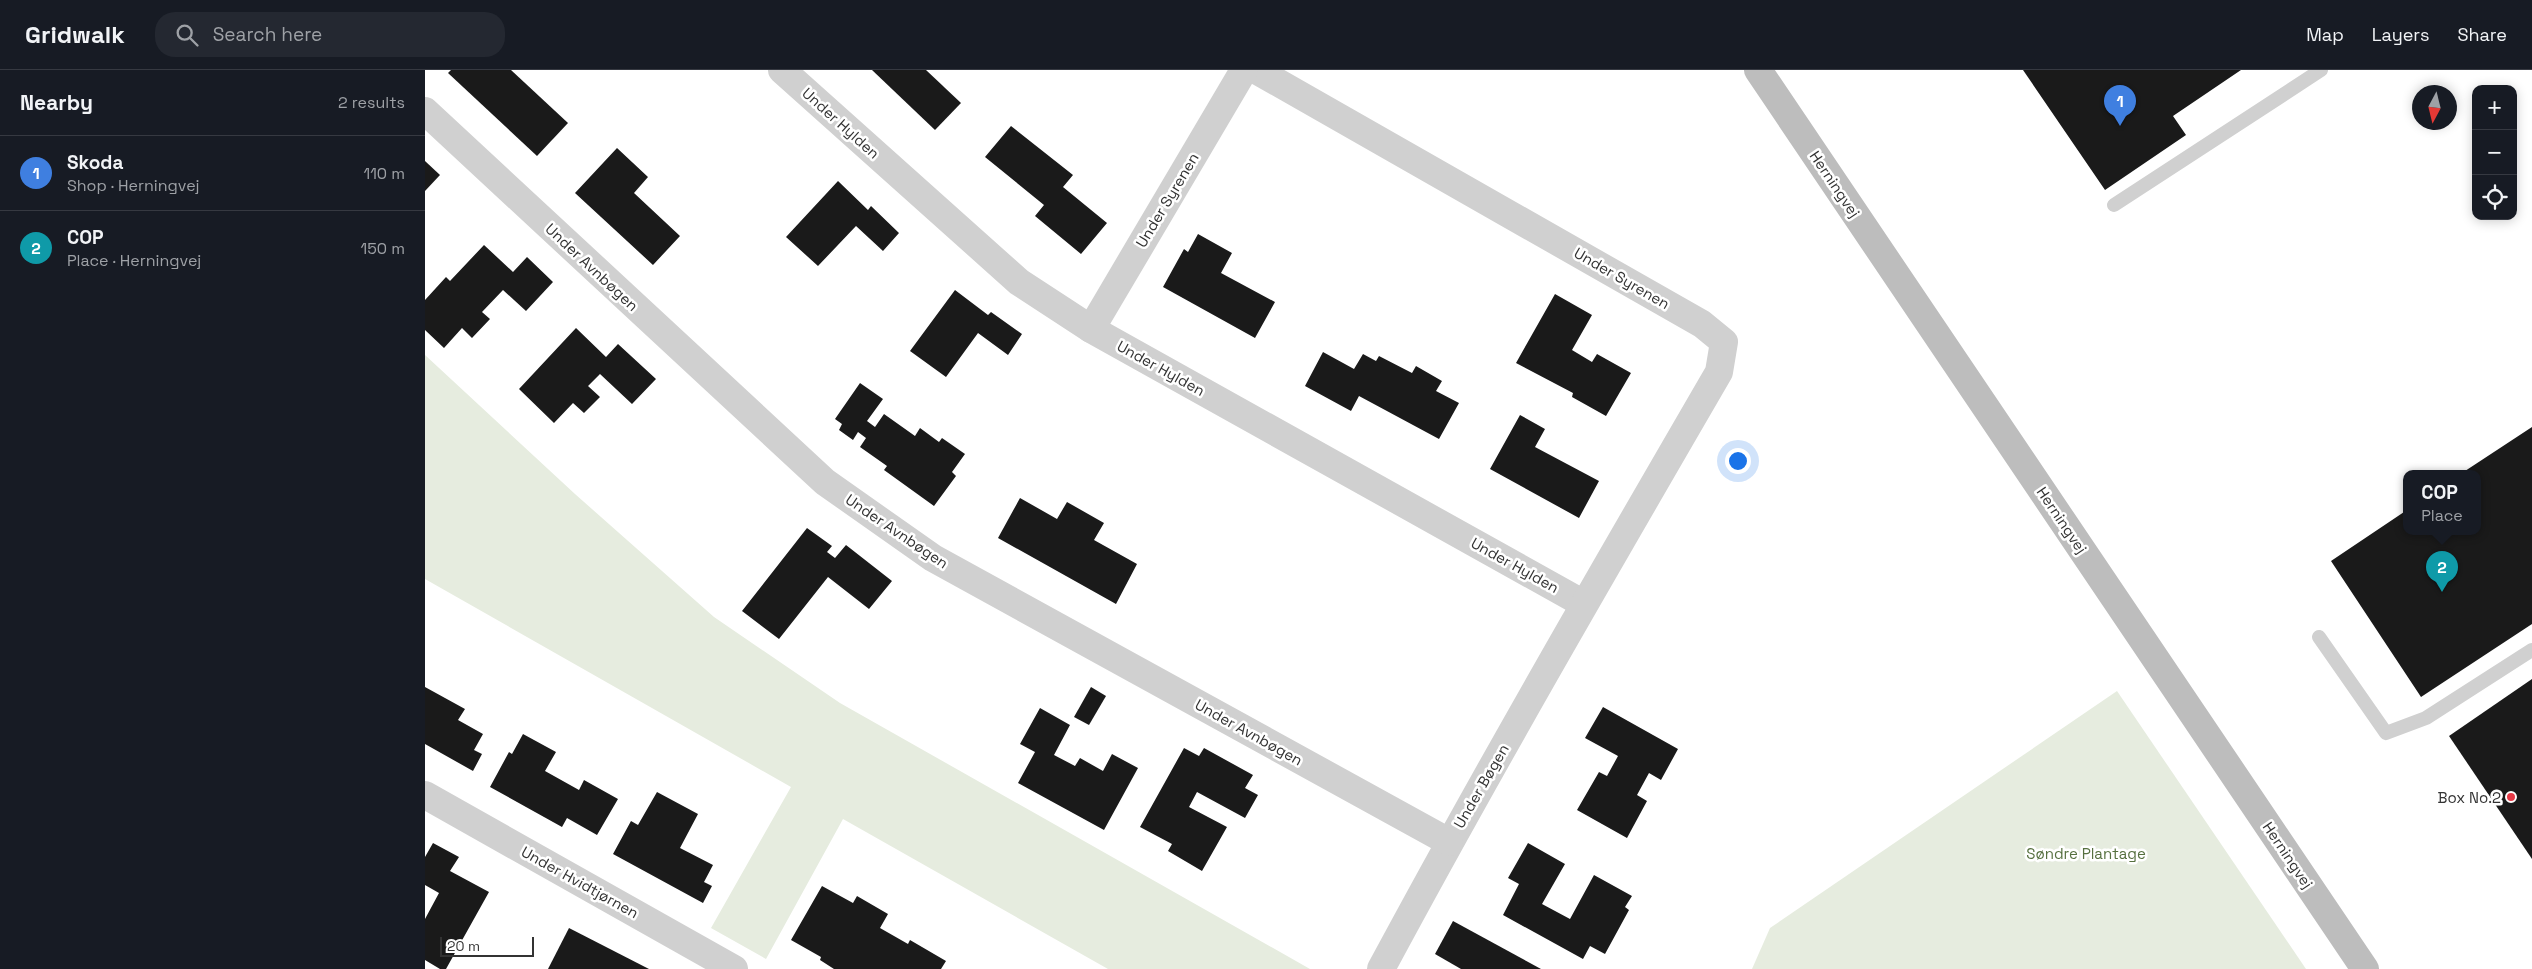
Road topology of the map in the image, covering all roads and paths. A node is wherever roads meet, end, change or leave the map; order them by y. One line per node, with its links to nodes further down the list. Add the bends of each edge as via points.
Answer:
1 (782, 70): 8 (street, Under Hylden, via 1019,282)
2 (1243, 70): 8 (street, Under Syrenen)
3 (1256, 70): 9 (street, Under Syrenen, via 1703,324 1724,342 1719,372)
4 (1758, 70): 16 (main road, Herningvej)
5 (2321, 70): 7 (lane)
6 (425, 111): 13 (street, Under Avnbøgen, via 825,482 933,558)
7 (2114, 205)
8 (1091, 329): 9 (street, Under Hylden)
9 (1584, 604): 13 (street, Under Bøgen)
10 (2319, 637): 11 (lane, via 2386,733 2426,718)
11 (2532, 650)
12 (425, 795): 14 (street, Under Hvidtjørnen)
13 (1449, 842): 15 (street, Under Bøgen)
14 (721, 966)
15 (1381, 969)
16 (2365, 969)

